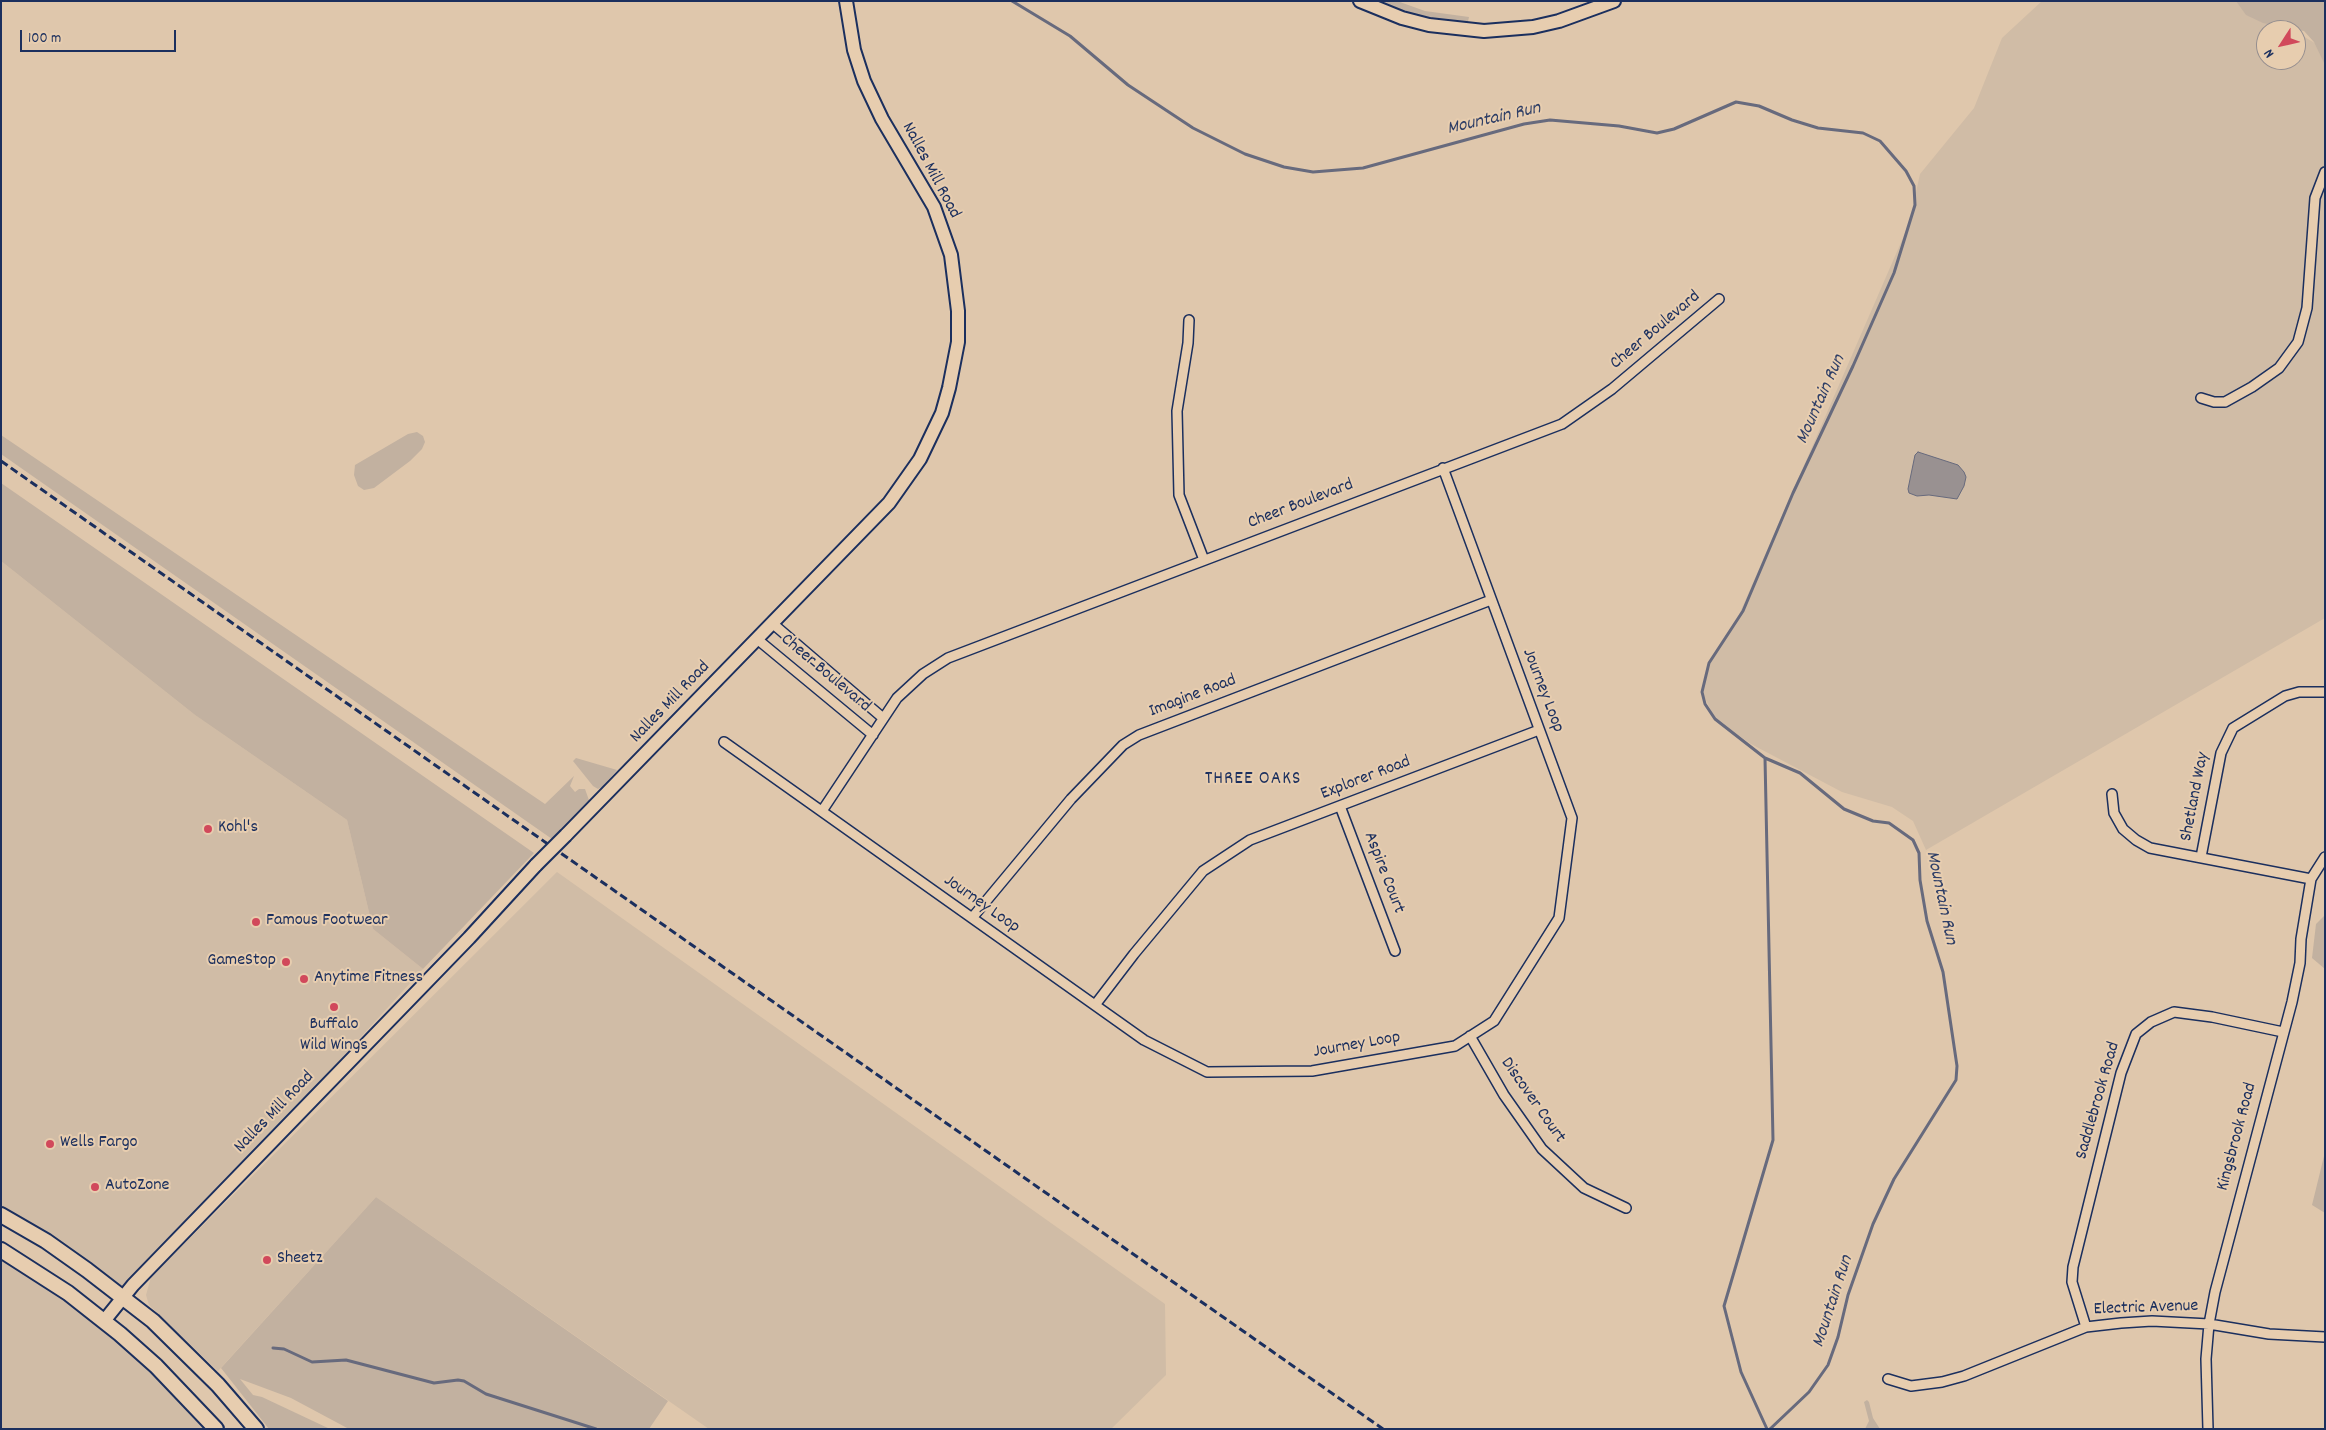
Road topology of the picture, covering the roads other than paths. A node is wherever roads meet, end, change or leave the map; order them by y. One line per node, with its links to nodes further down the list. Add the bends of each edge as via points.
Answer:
1 (846, 1): 11 (street, Nalles Mill Road, via 854,50 866,87 942,226 956,281 958,342 942,413 906,482 883,510)
2 (1360, 1): 3 (street, via 1429,25 1484,31 1533,27 1559,21)
3 (1614, 1)
4 (2325, 172): 7 (street, via 2316,198 2307,308 2298,342 2279,368 2252,387 2225,402)
5 (1719, 299): 8 (street, Cheer Boulevard, via 1612,389 1562,424)
6 (1189, 320): 9 (street, via 1177,411 1179,495)
7 (2201, 398)
8 (1443, 468): 9 (street, Cheer Boulevard); 10 (street, Journey Loop)
9 (1204, 560): 14 (street, Cheer Boulevard, via 948,658 923,674 897,698)
10 (1491, 600): 15 (street, Journey Loop); 24 (street, Imagine Road, via 1139,735 1123,745 1071,799)
11 (772, 623): 12 (street, Nalles Mill Road); 14 (street, Cheer Boulevard)
12 (757, 639): 16 (street, Cheer Boulevard); 32 (street, Nalles Mill Road, bridge)
13 (2325, 692): 21 (street, Shetland Way, via 2299,692 2285,696 2233,728 2221,753)
14 (883, 718): 16 (street, Cheer Boulevard)
15 (1539, 730): 19 (street, Explorer Road); 28 (street, Journey Loop, via 1572,818 1559,918 1494,1021)
16 (873, 734): 20 (street, Cheer Boulevard)
17 (724, 742): 20 (street, Journey Loop)
18 (2112, 794): 21 (street, via 2114,813 2136,840 2150,848)
19 (1340, 806): 25 (street, Aspire Court); 26 (street, Explorer Road, via 1250,840 1203,871)
20 (822, 811): 24 (street, Journey Loop)
21 (2201, 857): 23 (street)
22 (2325, 858): 23 (street, Kingsbrook Road)
23 (2311, 880): 27 (street, Kingsbrook Road, via 2300,963)
24 (972, 918): 26 (street, Journey Loop)
25 (1396, 951)
26 (1095, 1005): 28 (street, Journey Loop, via 1144,1040 1207,1072 1312,1071 1455,1046)
27 (2282, 1032): 34 (street, Kingsbrook Road, via 2214,1292); 35 (street, Saddlebrook Road, via 2212,1016 2174,1012 2150,1022 2136,1034 2120,1073 2073,1267 2072,1282)
28 (1470, 1036): 29 (street, Discover Court, via 1542,1149 1584,1188)
29 (1626, 1208)
30 (1, 1215): 32 (main road, via 46,1241)
31 (1, 1250): 33 (main road, via 52,1282)
32 (123, 1297): 33 (street, Nalles Mill Road); 39 (main road, via 181,1348)
33 (104, 1321): 38 (main road, via 156,1366)
34 (2209, 1324): 35 (street, Electric Avenue, via 2152,1322); 36 (street, Electric Avenue, via 2270,1334); 40 (street, Kingsbrook Road, via 2206,1359)
35 (2086, 1327): 37 (street, Electric Avenue, via 1942,1382 1911,1386)
36 (2325, 1337)
37 (1888, 1379)
38 (216, 1429)
39 (256, 1429)
40 (2208, 1429)

